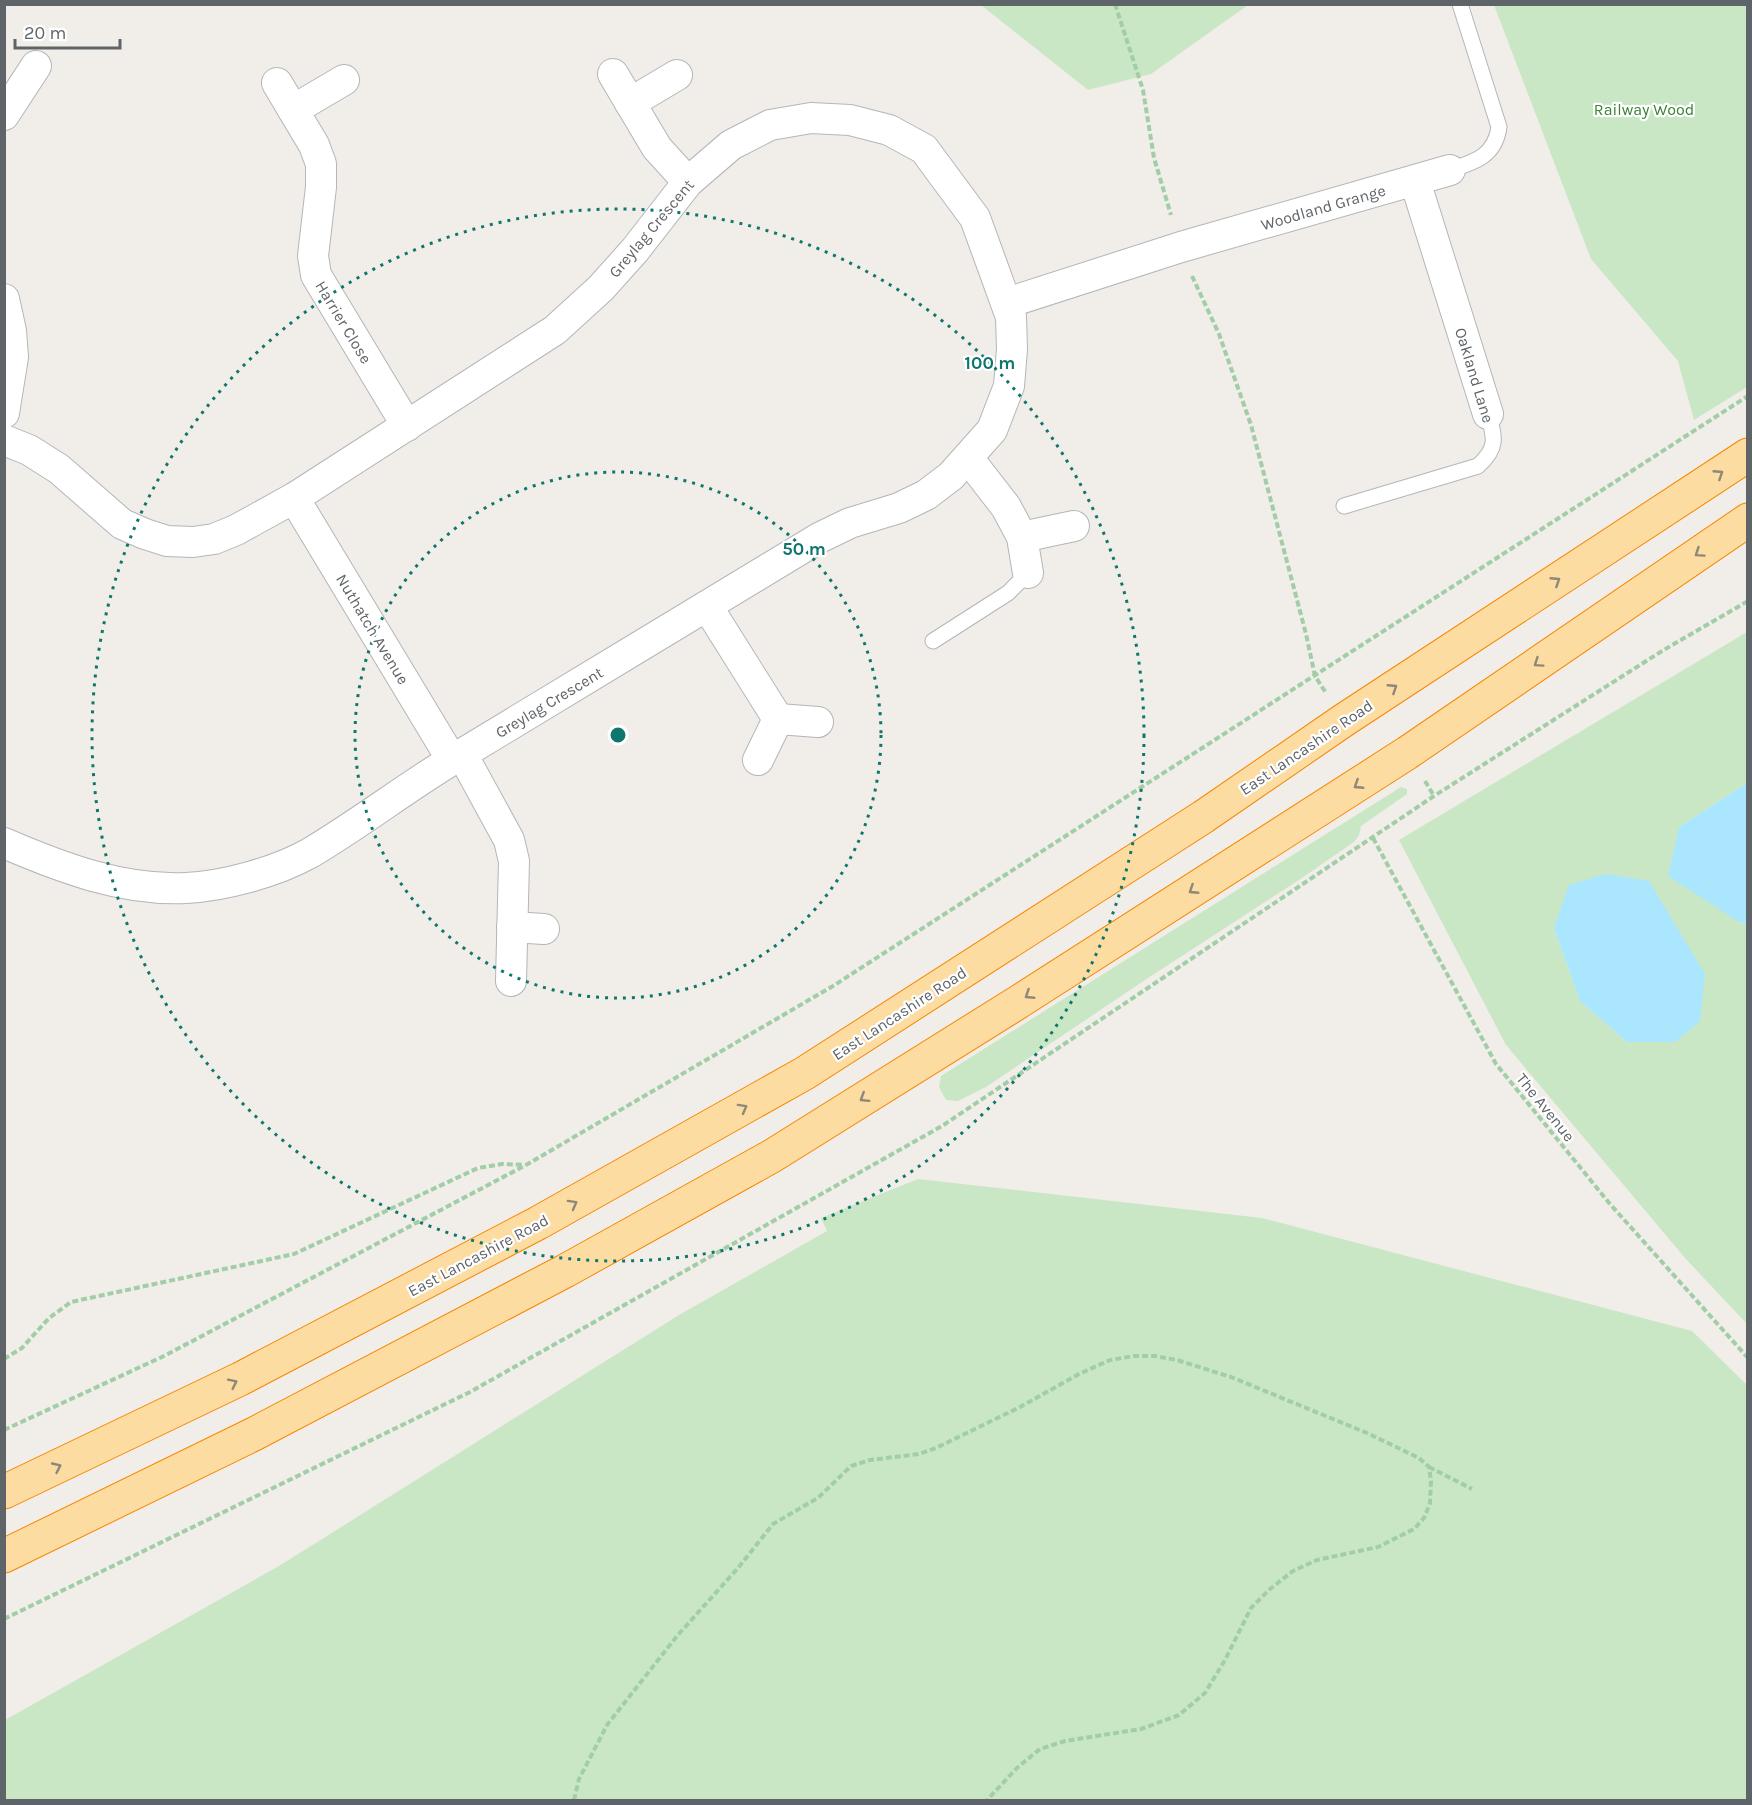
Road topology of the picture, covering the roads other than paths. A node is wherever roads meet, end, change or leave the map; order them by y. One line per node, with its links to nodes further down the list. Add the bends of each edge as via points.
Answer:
1 (1460, 4): 10 (lane, Woodland Grange, via 1499,127 1490,151 1475,162)
2 (36, 66): 7 (street)
3 (613, 74): 8 (street)
4 (677, 75): 8 (street)
5 (344, 80): 9 (street)
6 (277, 83): 9 (street, Harrier Close)
7 (10, 96)
8 (630, 103): 12 (street, via 657,148)
9 (293, 110): 17 (street, Harrier Close, via 321,164 313,249 315,275)
10 (1450, 170): 11 (street, Woodland Grange)
11 (1415, 181): 14 (street, Woodland Grange, via 1180,246); 16 (street, Oakland Lane)
12 (688, 182): 14 (street, Greylag Crescent, via 731,145 770,125 811,118 850,120 889,130 924,149 975,218); 17 (street, Greylag Crescent, via 601,288 555,330)
13 (4, 299): 15 (street, via 13,357)
14 (1007, 303): 20 (street, Greylag Crescent, via 1012,349 1009,386 992,430)
15 (4, 413)
16 (1488, 414): 22 (lane, Oakland Lane, via 1493,446 1489,457 1478,466)
17 (407, 426): 21 (street, Greylag Crescent)
18 (4, 440): 21 (street, Greylag Crescent, via 60,470 122,524 167,541 214,539)
19 (1748, 455): 37 (highway, East Lancashire Road, one-way to 19, via 250,1374 538,1223 805,1073 1203,817)
20 (968, 458): 25 (street, via 1006,507); 27 (street, Greylag Crescent, via 926,495 819,538)
21 (294, 498): 31 (street, Nuthatch Avenue)
22 (1344, 506)
23 (1748, 520): 38 (highway, one-way to 38, via 1407,753 772,1156 565,1271 285,1418)
24 (1074, 526): 25 (street)
25 (1022, 537): 26 (street)
26 (1028, 573): 28 (lane, via 1008,593)
27 (707, 606): 29 (street); 31 (street, Greylag Crescent)
28 (933, 641)
29 (778, 719): 30 (street); 32 (street)
30 (819, 722)
31 (457, 757): 33 (street, Greylag Crescent, via 308,854 230,881 187,888 141,887 90,876); 34 (street, Nuthatch Avenue, via 509,840 514,861)
32 (758, 760)
33 (4, 843)
34 (512, 927): 35 (street); 36 (street, Nuthatch Avenue)
35 (544, 929)
36 (511, 981)
37 (4, 1492)
38 (4, 1556)

